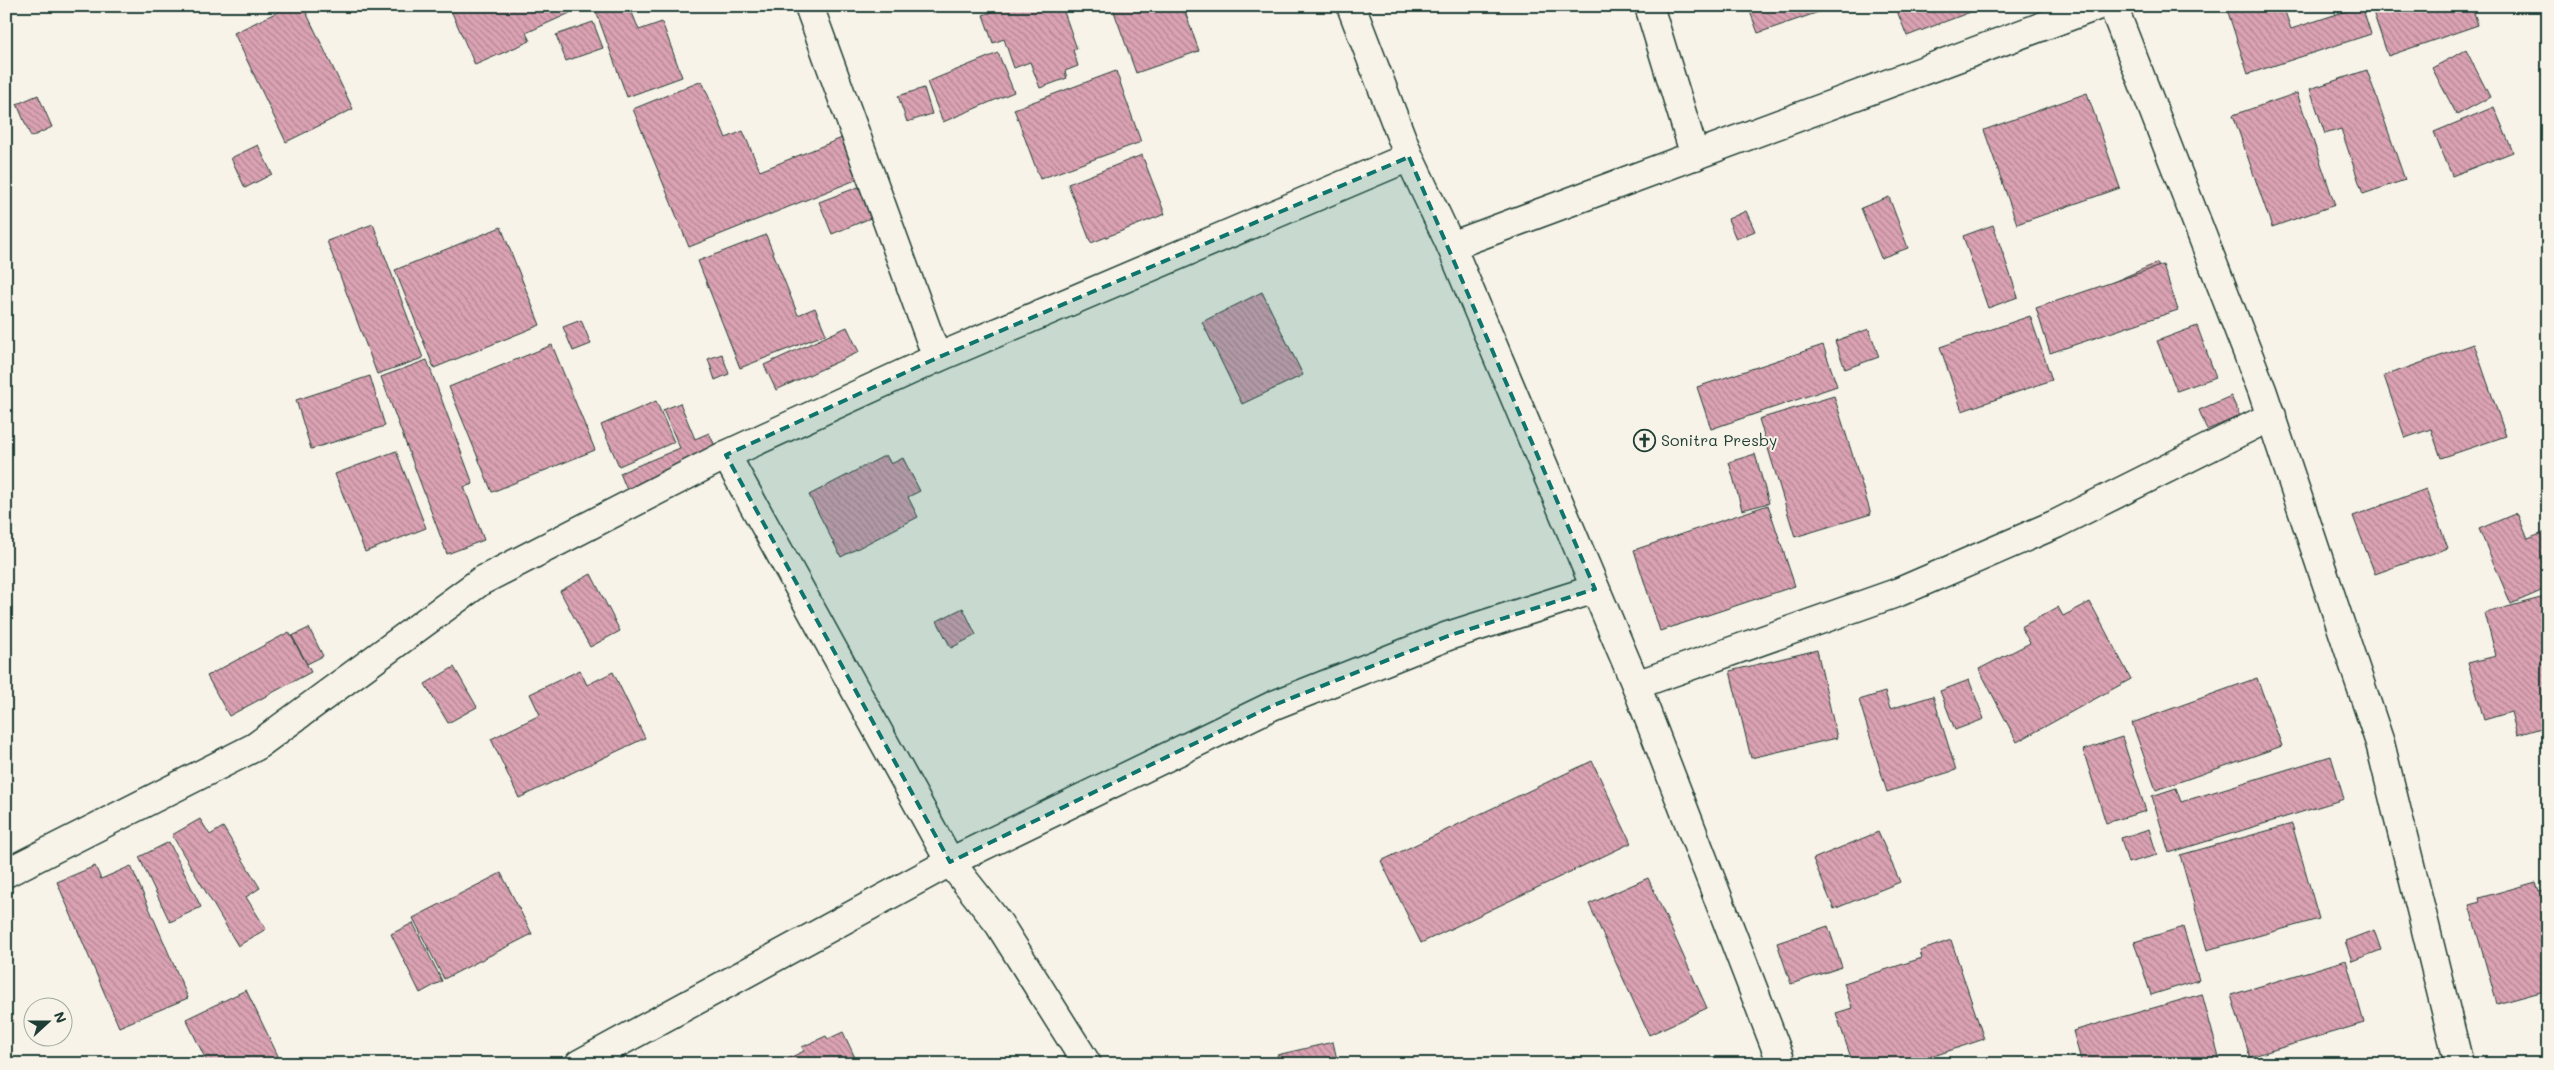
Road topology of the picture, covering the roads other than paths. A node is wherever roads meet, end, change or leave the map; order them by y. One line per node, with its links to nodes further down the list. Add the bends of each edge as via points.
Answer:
1 (809, 6): 9 (street)
2 (1351, 6): 7 (street)
3 (1649, 6): 6 (street)
4 (2097, 6): 6 (street)
5 (2113, 6): 10 (street)
6 (1695, 156): 8 (street)
7 (1409, 157): 8 (street); 9 (street)
8 (1450, 246): 12 (street)
9 (937, 358): 11 (street)
10 (2272, 416): 13 (street, via 2056,524 1899,592); 20 (street, via 2380,743)
11 (726, 455): 14 (street); 15 (street, via 481,581 255,747)
12 (1595, 590): 13 (street); 14 (street, via 1448,636 1274,705)
13 (1636, 686): 19 (street)
14 (950, 862): 16 (street); 18 (street, via 999,924)
15 (6, 873)
16 (614, 1055): 17 (street)
17 (579, 1064)
18 (1087, 1064)
19 (1782, 1064)
20 (2459, 1064)

